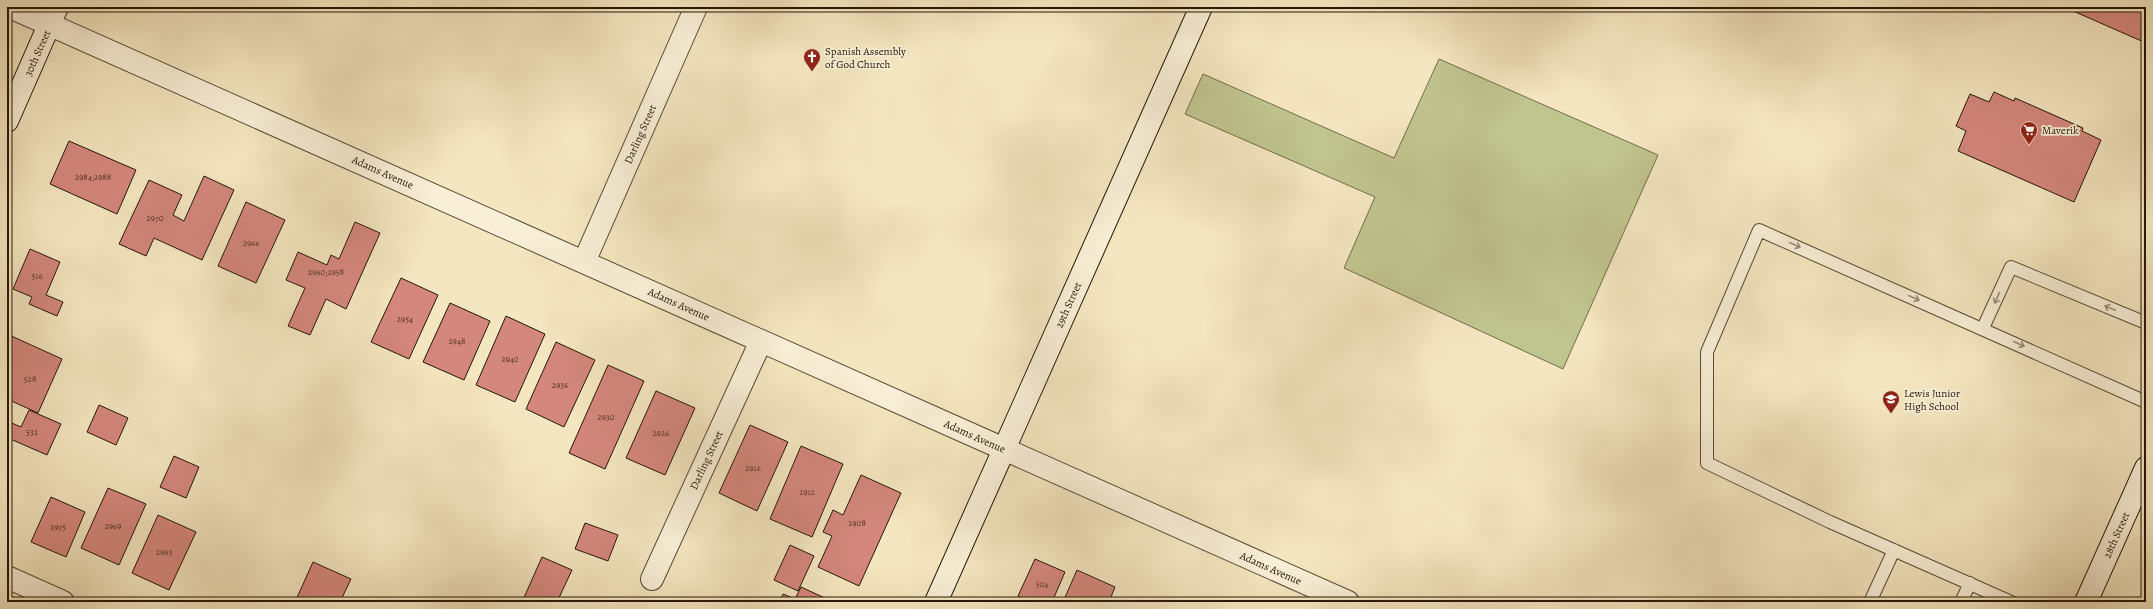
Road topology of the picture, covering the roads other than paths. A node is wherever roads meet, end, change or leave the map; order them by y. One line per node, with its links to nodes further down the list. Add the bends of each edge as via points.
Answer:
1 (10, 7): 4 (street, Adams Avenue)
2 (696, 7): 6 (street, Darling Street)
3 (1201, 7): 11 (street, 29th Street)
4 (53, 16): 5 (street, 30th Street); 6 (street, Adams Avenue)
5 (7, 121)
6 (584, 262): 9 (street, Adams Avenue)
7 (2146, 323): 8 (lane, one-way to 8, via 2011,267)
8 (1983, 328): 10 (lane, one-way to 10); 13 (lane, one-way to 8, via 1707,463 1707,352 1759,230)
9 (761, 341): 11 (street, Adams Avenue); 15 (street, Darling Street)
10 (2146, 402)
11 (1004, 449): 18 (street, 29th Street); 19 (street, Adams Avenue)
12 (2146, 468): 23 (street, 28th Street)
13 (1894, 550): 16 (lane); 20 (lane)
14 (7, 577): 17 (street)
15 (652, 579)
16 (1970, 583): 21 (lane); 22 (lane)
17 (63, 602)
18 (936, 602)
19 (1348, 602)
20 (1870, 602)
21 (1961, 602)
22 (2011, 602)
23 (2086, 602)

